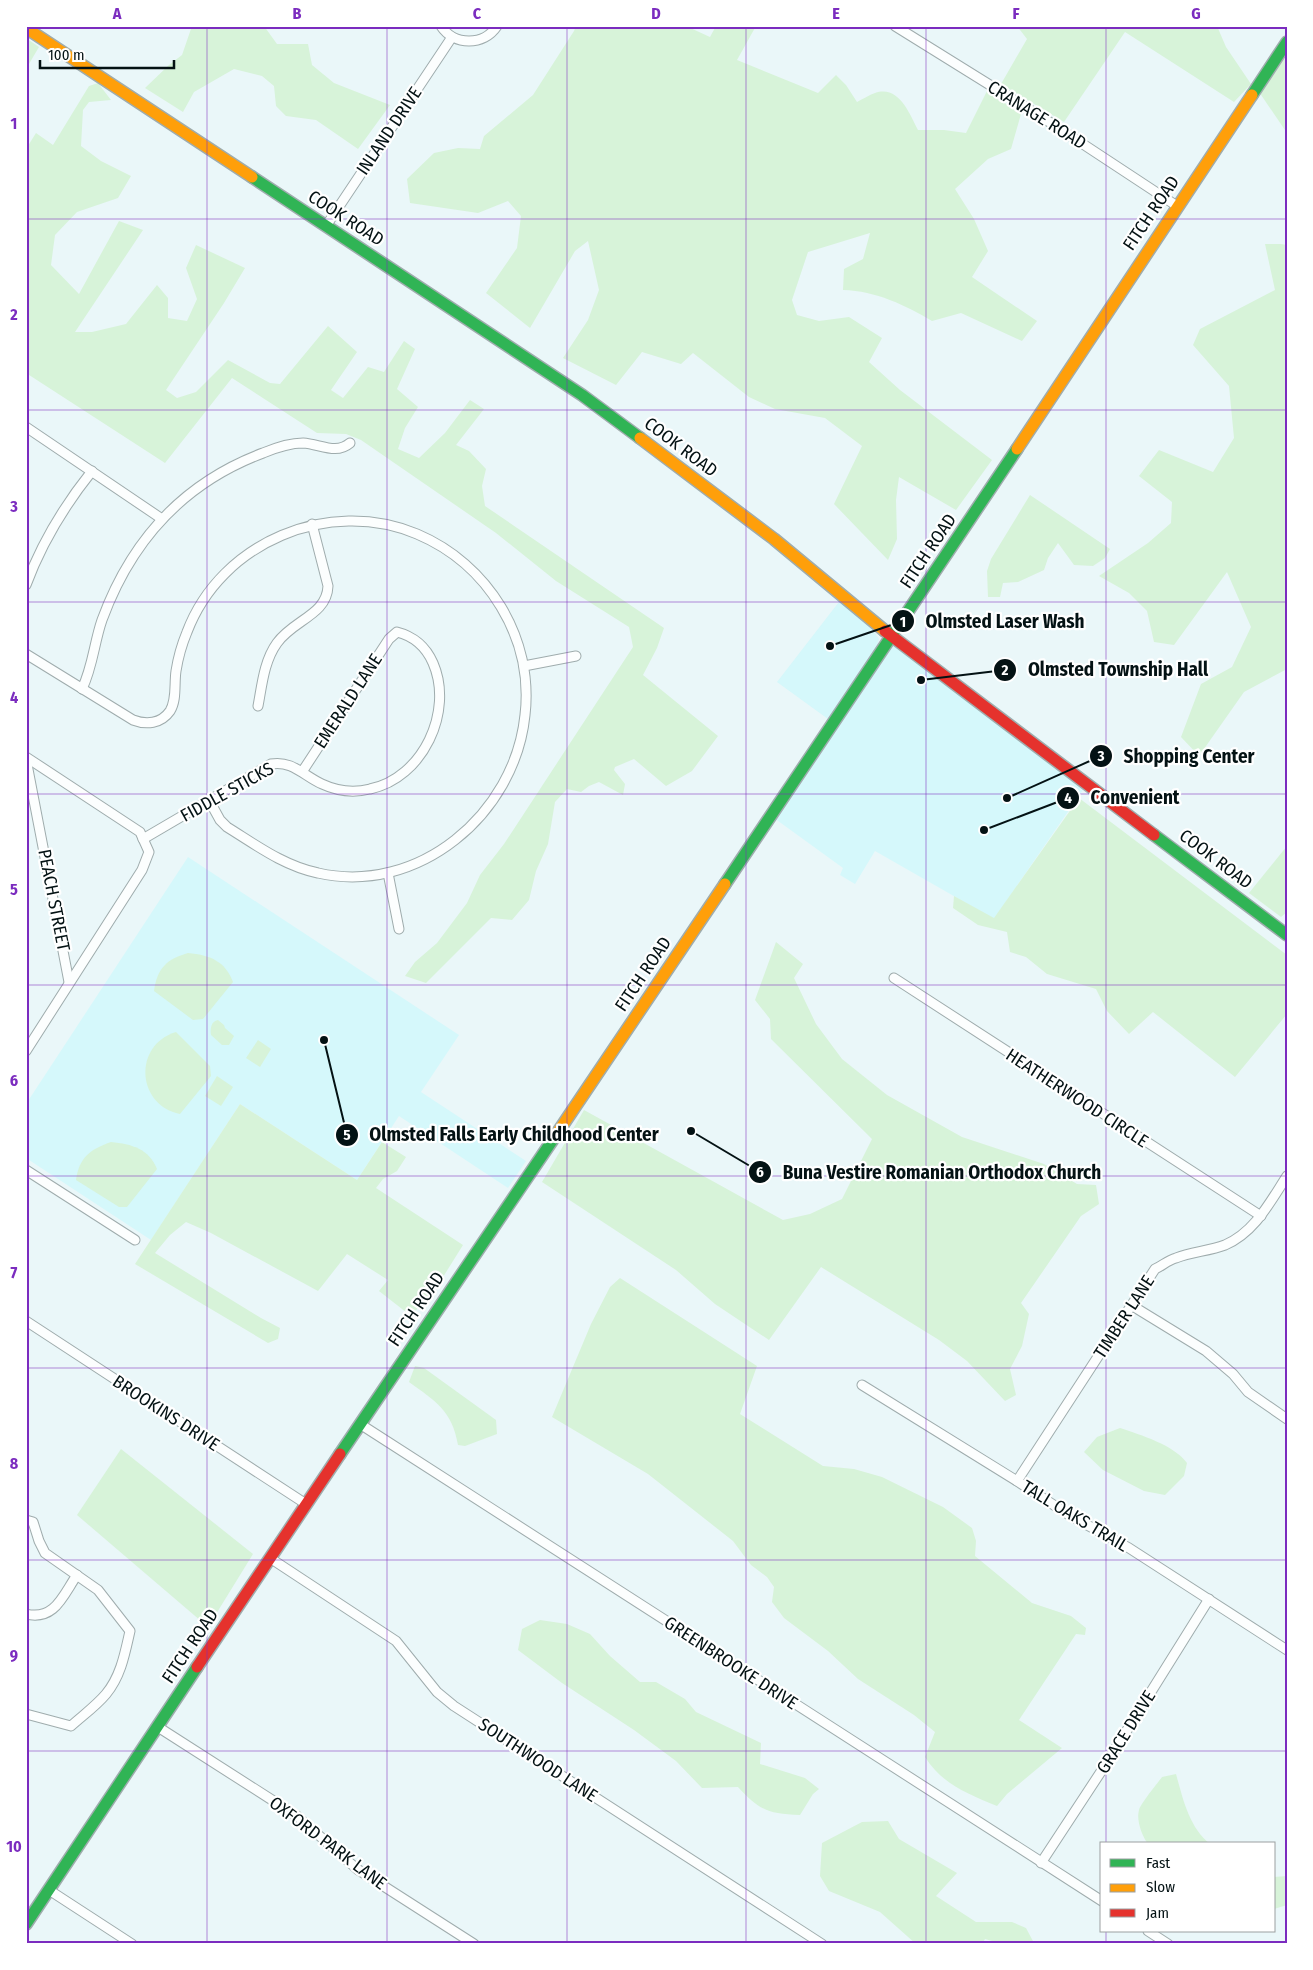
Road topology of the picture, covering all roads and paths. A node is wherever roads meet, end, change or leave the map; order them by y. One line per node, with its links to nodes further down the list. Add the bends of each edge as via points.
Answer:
1 (441, 26): 5 (street)
2 (497, 26): 5 (street, via 483,39 462,41)
3 (895, 26): 7 (street, CRANAGE ROAD)
4 (26, 28): 8 (street, COOK ROAD)
5 (452, 37): 8 (street, INLAND DRIVE)
6 (1287, 42): 7 (street, FITCH ROAD)
7 (1177, 206): 16 (street, FITCH ROAD)
8 (326, 226): 16 (street, COOK ROAD, via 582,395 774,539)
9 (26, 427): 11 (street)
10 (350, 443): 12 (street, via 332,449 314,444 292,444 262,453 200,486)
11 (92, 471): 12 (street); 14 (street, via 54,524)
12 (162, 519): 20 (street, via 138,547 115,587 101,623 91,670)
13 (312, 524): 19 (street, via 359,521 389,525 418,534 449,551 474,572 497,600 512,628); 20 (street, via 257,547 214,586 188,628 178,663 173,703 163,718 146,724 137,722); 21 (street, via 328,586 326,596 319,608 278,642 266,665)
14 (26, 585)
15 (397, 632): 23 (street, EMERALD LANE, via 384,645); 23 (street, FIDDLE STICKS, via 407,634 419,643 431,659 441,691 438,720 419,755 401,775 387,784 352,792 321,784)
16 (892, 637): 28 (street, COOK ROAD); 40 (street, FITCH ROAD)
17 (26, 654): 20 (street)
18 (576, 656): 19 (street)
19 (524, 666): 26 (street, via 525,715 519,748 490,803 475,822 447,847 418,864)
20 (82, 689)
21 (258, 706)
22 (26, 758): 25 (street, via 140,832); 30 (street, PEACH STREET)
23 (302, 772): 24 (street, FIDDLE STICKS, via 286,764 270,764)
24 (209, 800): 25 (street, FIDDLE STICKS); 26 (street, via 227,826 278,859 300,868 342,877)
25 (143, 839): 30 (street, via 149,852 142,870)
26 (388, 873): 27 (street)
27 (399, 929)
28 (1287, 935)
29 (894, 978): 34 (street, HEATHERWOOD CIRCLE)
30 (70, 982): 31 (street)
31 (26, 1051)
32 (26, 1170): 35 (street)
33 (1287, 1176): 34 (street, TIMBER LANE)
34 (1261, 1216): 36 (street, TIMBER LANE, via 1243,1234 1226,1244 1176,1258 1155,1269)
35 (135, 1240)
36 (1130, 1305): 39 (street, via 1206,1351 1248,1392); 41 (street, TIMBER LANE)
37 (26, 1321): 42 (street, BROOKINS DRIVE)
38 (862, 1385): 41 (street, TALL OAKS TRAIL)
39 (1287, 1419)
40 (360, 1424): 42 (street, FITCH ROAD); 51 (street, GREENBROOKE DRIVE)
41 (1017, 1481): 46 (street, TALL OAKS TRAIL)
42 (306, 1504): 44 (street, FITCH ROAD)
43 (26, 1520): 45 (street, via 34,1522 45,1553)
44 (270, 1558): 50 (street, FITCH ROAD); 58 (street, SOUTHWOOD LANE, via 396,1641 437,1692 454,1706)
45 (77, 1575): 47 (street, via 53,1611 40,1616); 49 (street, via 98,1590 130,1631 124,1660 106,1694 71,1726)
46 (1209, 1599): 48 (street, TALL OAKS TRAIL); 51 (street, GRACE DRIVE)
47 (26, 1614)
48 (1287, 1650)
49 (26, 1714)
50 (158, 1727): 52 (street, FITCH ROAD); 57 (street, OXFORD PARK LANE, via 297,1816 357,1869)
51 (1041, 1862): 53 (street, GREENBROOKE DRIVE)
52 (49, 1890): 54 (street, FITCH ROAD); 56 (street)
53 (1100, 1901)
54 (26, 1924)
55 (1150, 1932): 59 (street)
56 (132, 1944)
57 (474, 1944)
58 (822, 1944)
59 (1168, 1944)

